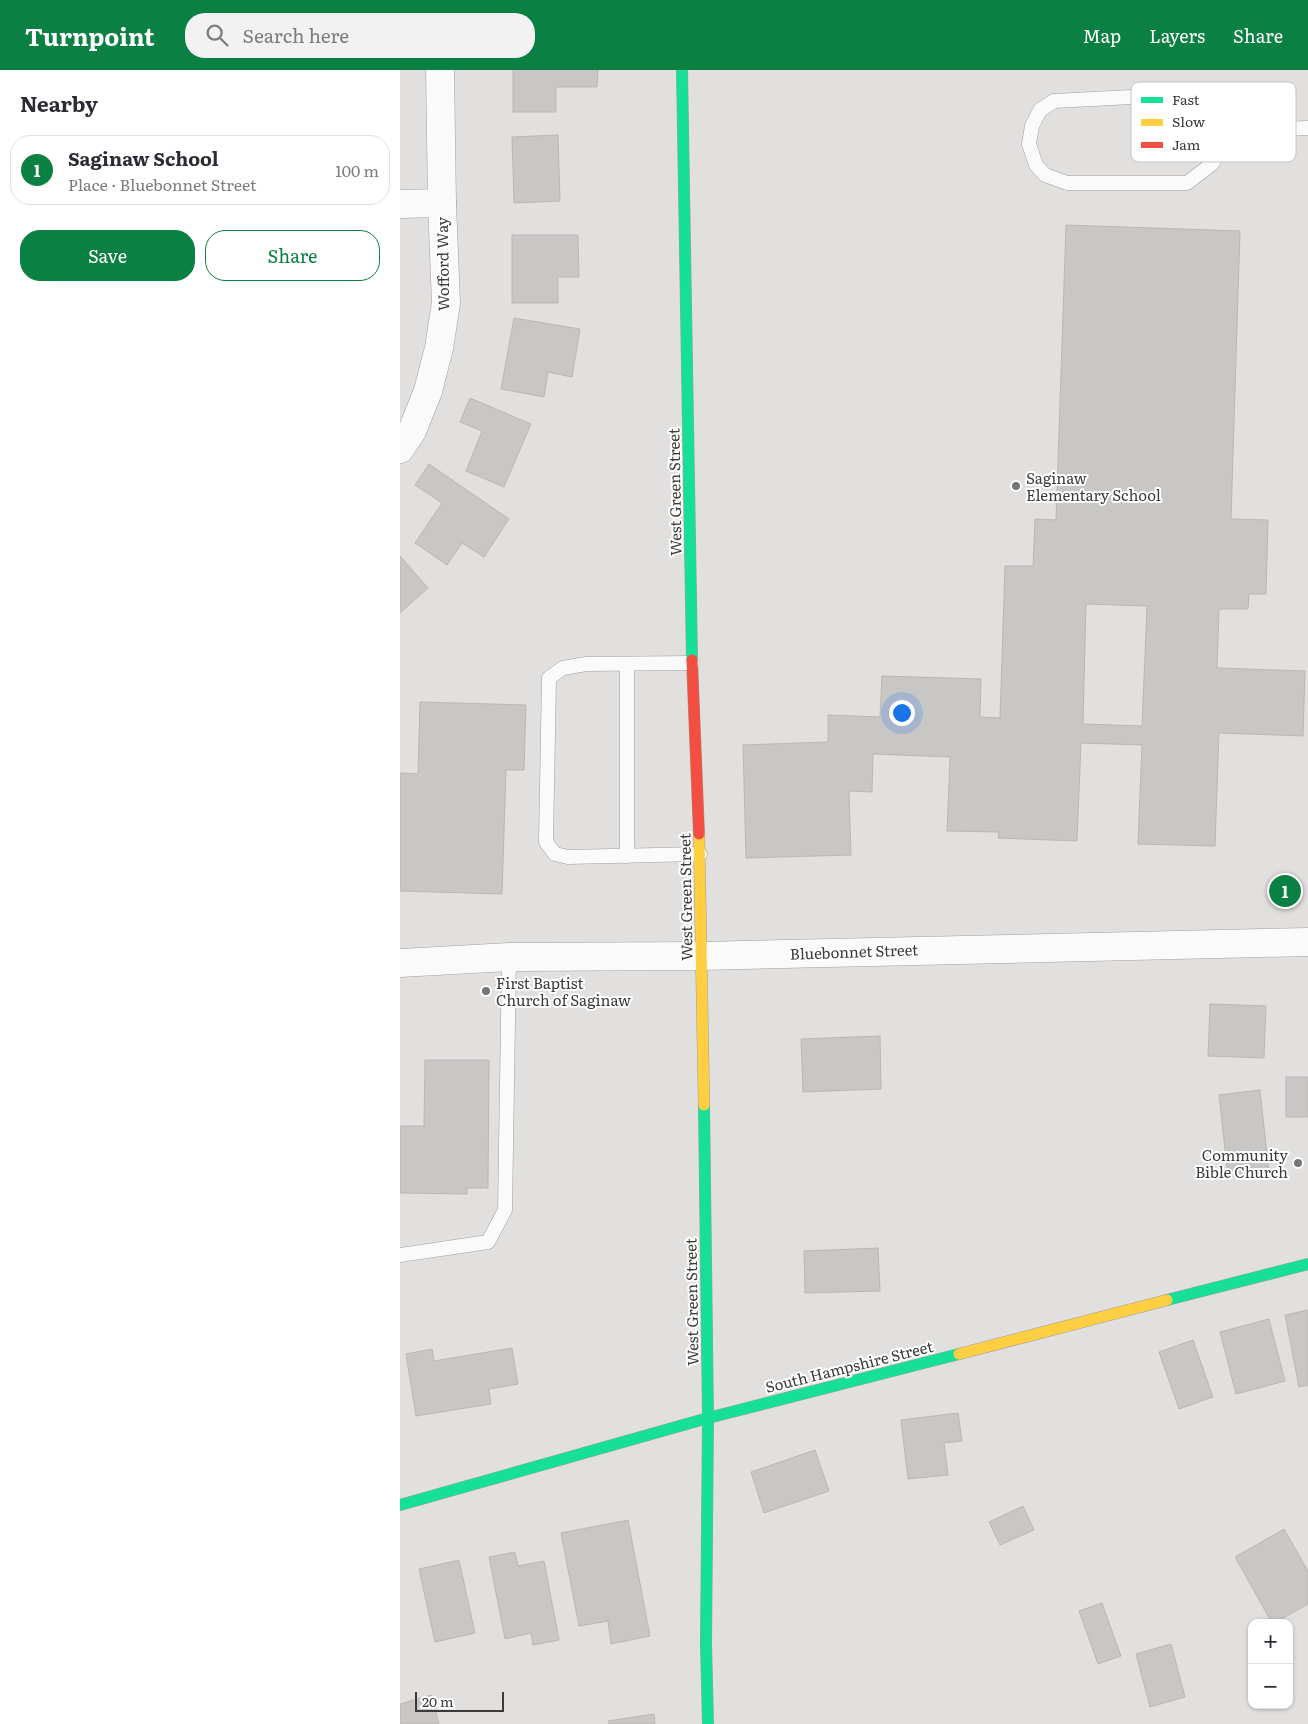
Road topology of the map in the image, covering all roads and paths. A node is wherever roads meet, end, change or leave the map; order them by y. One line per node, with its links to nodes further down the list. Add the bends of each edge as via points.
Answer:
1 (440, 70): 5 (street, Wofford Way)
2 (682, 70): 8 (street, West Green Street)
3 (1131, 97): 4 (lane, via 1054,101 1040,110 1032,126 1030,144 1036,165 1045,175 1067,183 1187,183)
4 (1213, 162)
5 (442, 203): 6 (street); 7 (street, Wofford Way, via 446,303 428,391 412,431)
6 (400, 204)
7 (400, 450)
8 (692, 663): 9 (lane); 10 (street, West Green Street)
9 (626, 664): 11 (lane); 11 (lane, via 586,664 563,668 549,678 546,842 555,854 568,857)
10 (700, 854): 11 (lane); 13 (street, West Green Street)
11 (627, 856)
12 (1308, 942): 13 (street, Bluebonnet Street)
13 (701, 956): 14 (street, Bluebonnet Street); 18 (street, West Green Street)
14 (509, 957): 15 (street, Bluebonnet Street); 16 (lane, via 505,1210 488,1242)
15 (400, 964)
16 (400, 1255)
17 (1308, 1264): 18 (street, South Hampshire Street)
18 (708, 1418): 19 (street, South Hampshire Street); 20 (street, West Green Street)
19 (400, 1505)
20 (708, 1724)

